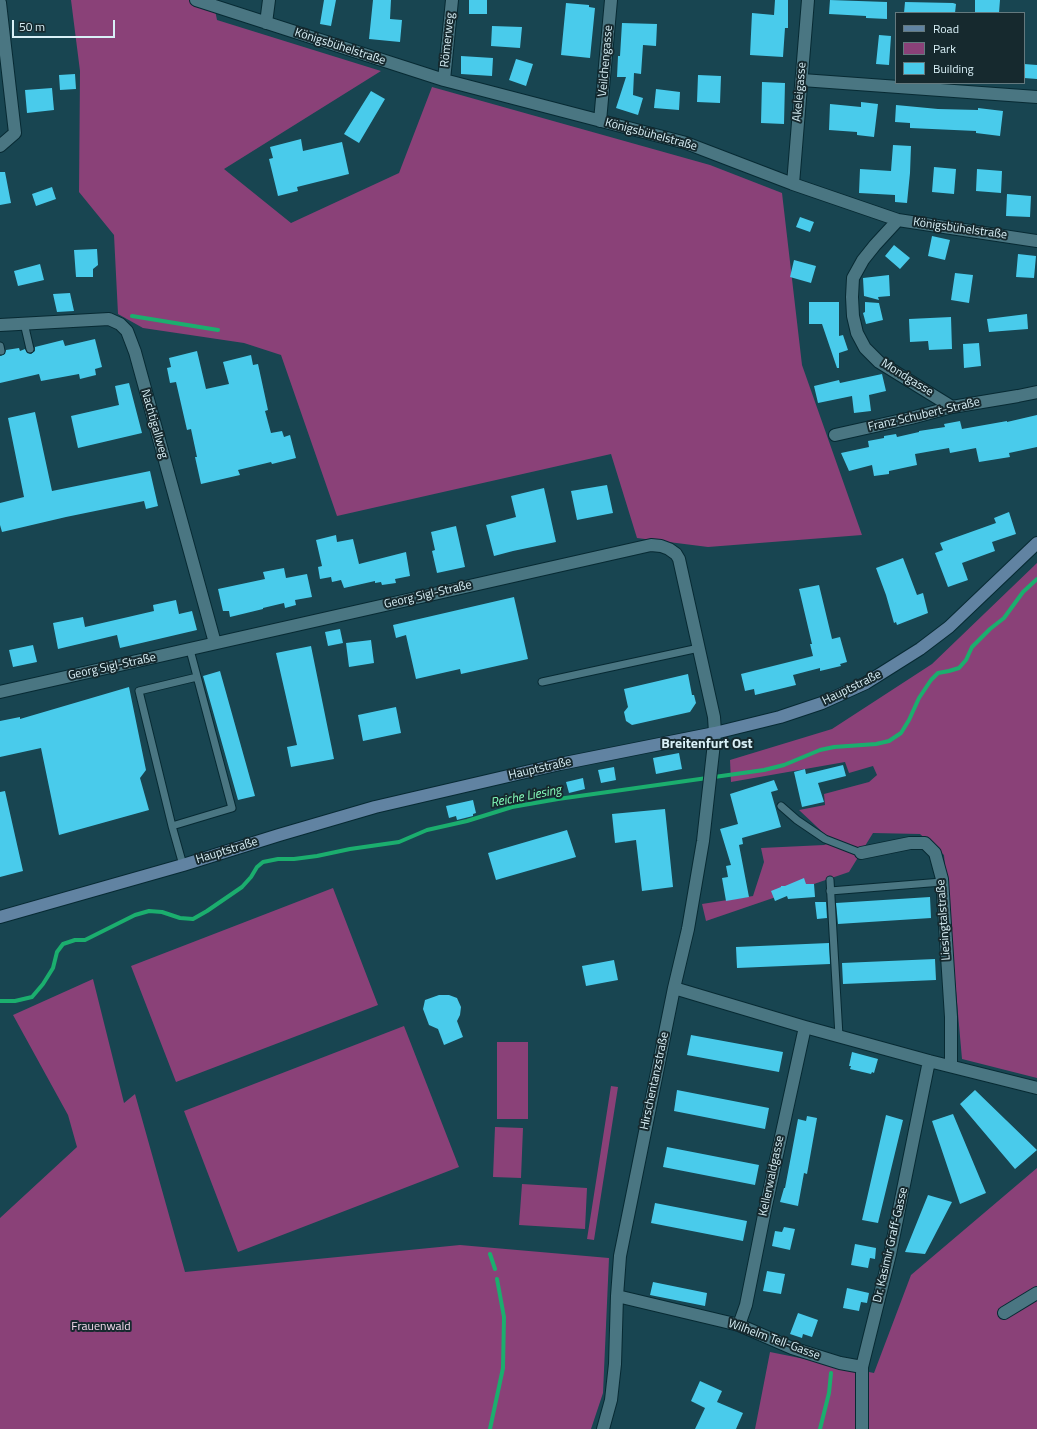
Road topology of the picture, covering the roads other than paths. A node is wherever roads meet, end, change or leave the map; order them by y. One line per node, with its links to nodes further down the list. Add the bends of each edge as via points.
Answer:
1 (196, 0): 7 (street, Königsbühelstraße)
2 (270, 0): 7 (street)
3 (452, 0): 8 (street, Römerweg)
4 (611, 0): 11 (street, Veilchengasse)
5 (808, 0): 9 (street, Akeleigasse)
6 (0, 3): 12 (street, via 15,133)
7 (266, 23): 8 (street, Königsbühelstraße)
8 (444, 80): 11 (street, Königsbühelstraße)
9 (802, 80): 10 (street); 13 (street, Akeleigasse)
10 (1037, 97)
11 (600, 121): 13 (street, Königsbühelstraße, via 686,143)
12 (0, 146)
13 (793, 184): 14 (street, Königsbühelstraße)
14 (898, 220): 15 (street, Königsbühelstraße); 20 (street, Mondgasse, via 863,260 854,278 852,316 865,348 879,362)
15 (1037, 241)
16 (24, 323): 17 (street, Nachtigallweg); 18 (lane); 23 (street, Nachtigallweg, via 109,319 127,331)
17 (0, 325)
18 (30, 349)
19 (1037, 392): 20 (street, Franz Schubert-Straße)
20 (952, 407): 21 (street, Franz Schubert-Straße)
21 (835, 435)
22 (1037, 543): 29 (main road, Hauptstraße, via 949,627 920,649 866,683 822,703 780,717)
23 (215, 643): 24 (street, Georg Sigl-Straße, via 651,546 661,546 669,549 679,559); 25 (street, Georg Sigl-Straße)
24 (699, 648): 27 (lane); 29 (street, Georg Sigl-Straße, via 714,716)
25 (190, 650): 26 (lane); 28 (street, Georg Sigl-Straße)
26 (197, 677): 31 (lane, via 232,808); 31 (lane, via 139,691)
27 (542, 682)
28 (0, 692)
29 (715, 733): 33 (main road, Hauptstraße, via 560,764 376,807); 38 (street, Hirschentanzstraße, via 703,841 688,929)
30 (781, 806): 32 (lane, via 825,839)
31 (172, 826): 33 (lane)
32 (861, 854): 35 (street, Liesingtalstraße, via 910,843 925,843 935,853)
33 (183, 865): 37 (main road, Hauptstraße)
34 (830, 880): 36 (lane)
35 (942, 882): 36 (lane); 42 (street, Liesingtalstraße, via 951,1017)
36 (830, 891): 40 (lane)
37 (0, 917)
38 (674, 988): 39 (street); 45 (street, Hirschentanzstraße, via 620,1256)
39 (805, 1027): 40 (street); 47 (street, Kellerwaldgasse, via 746,1305)
40 (839, 1036): 41 (street)
41 (930, 1061): 42 (street); 48 (street, Dr. Kasimir Graff-Gasse, via 890,1254)
42 (951, 1066): 43 (street)
43 (1037, 1088)
44 (1037, 1293): 46 (street)
45 (617, 1296): 47 (street, Wilhelm Tell-Gasse); 49 (street, Hirschentanzstraße, via 614,1378)
46 (1004, 1313)
47 (739, 1324): 48 (street, Wilhelm Tell-Gasse, via 792,1348)
48 (862, 1367): 50 (street, Dr. Kasimir Graff-Gasse)
49 (603, 1429)
50 (862, 1429)

